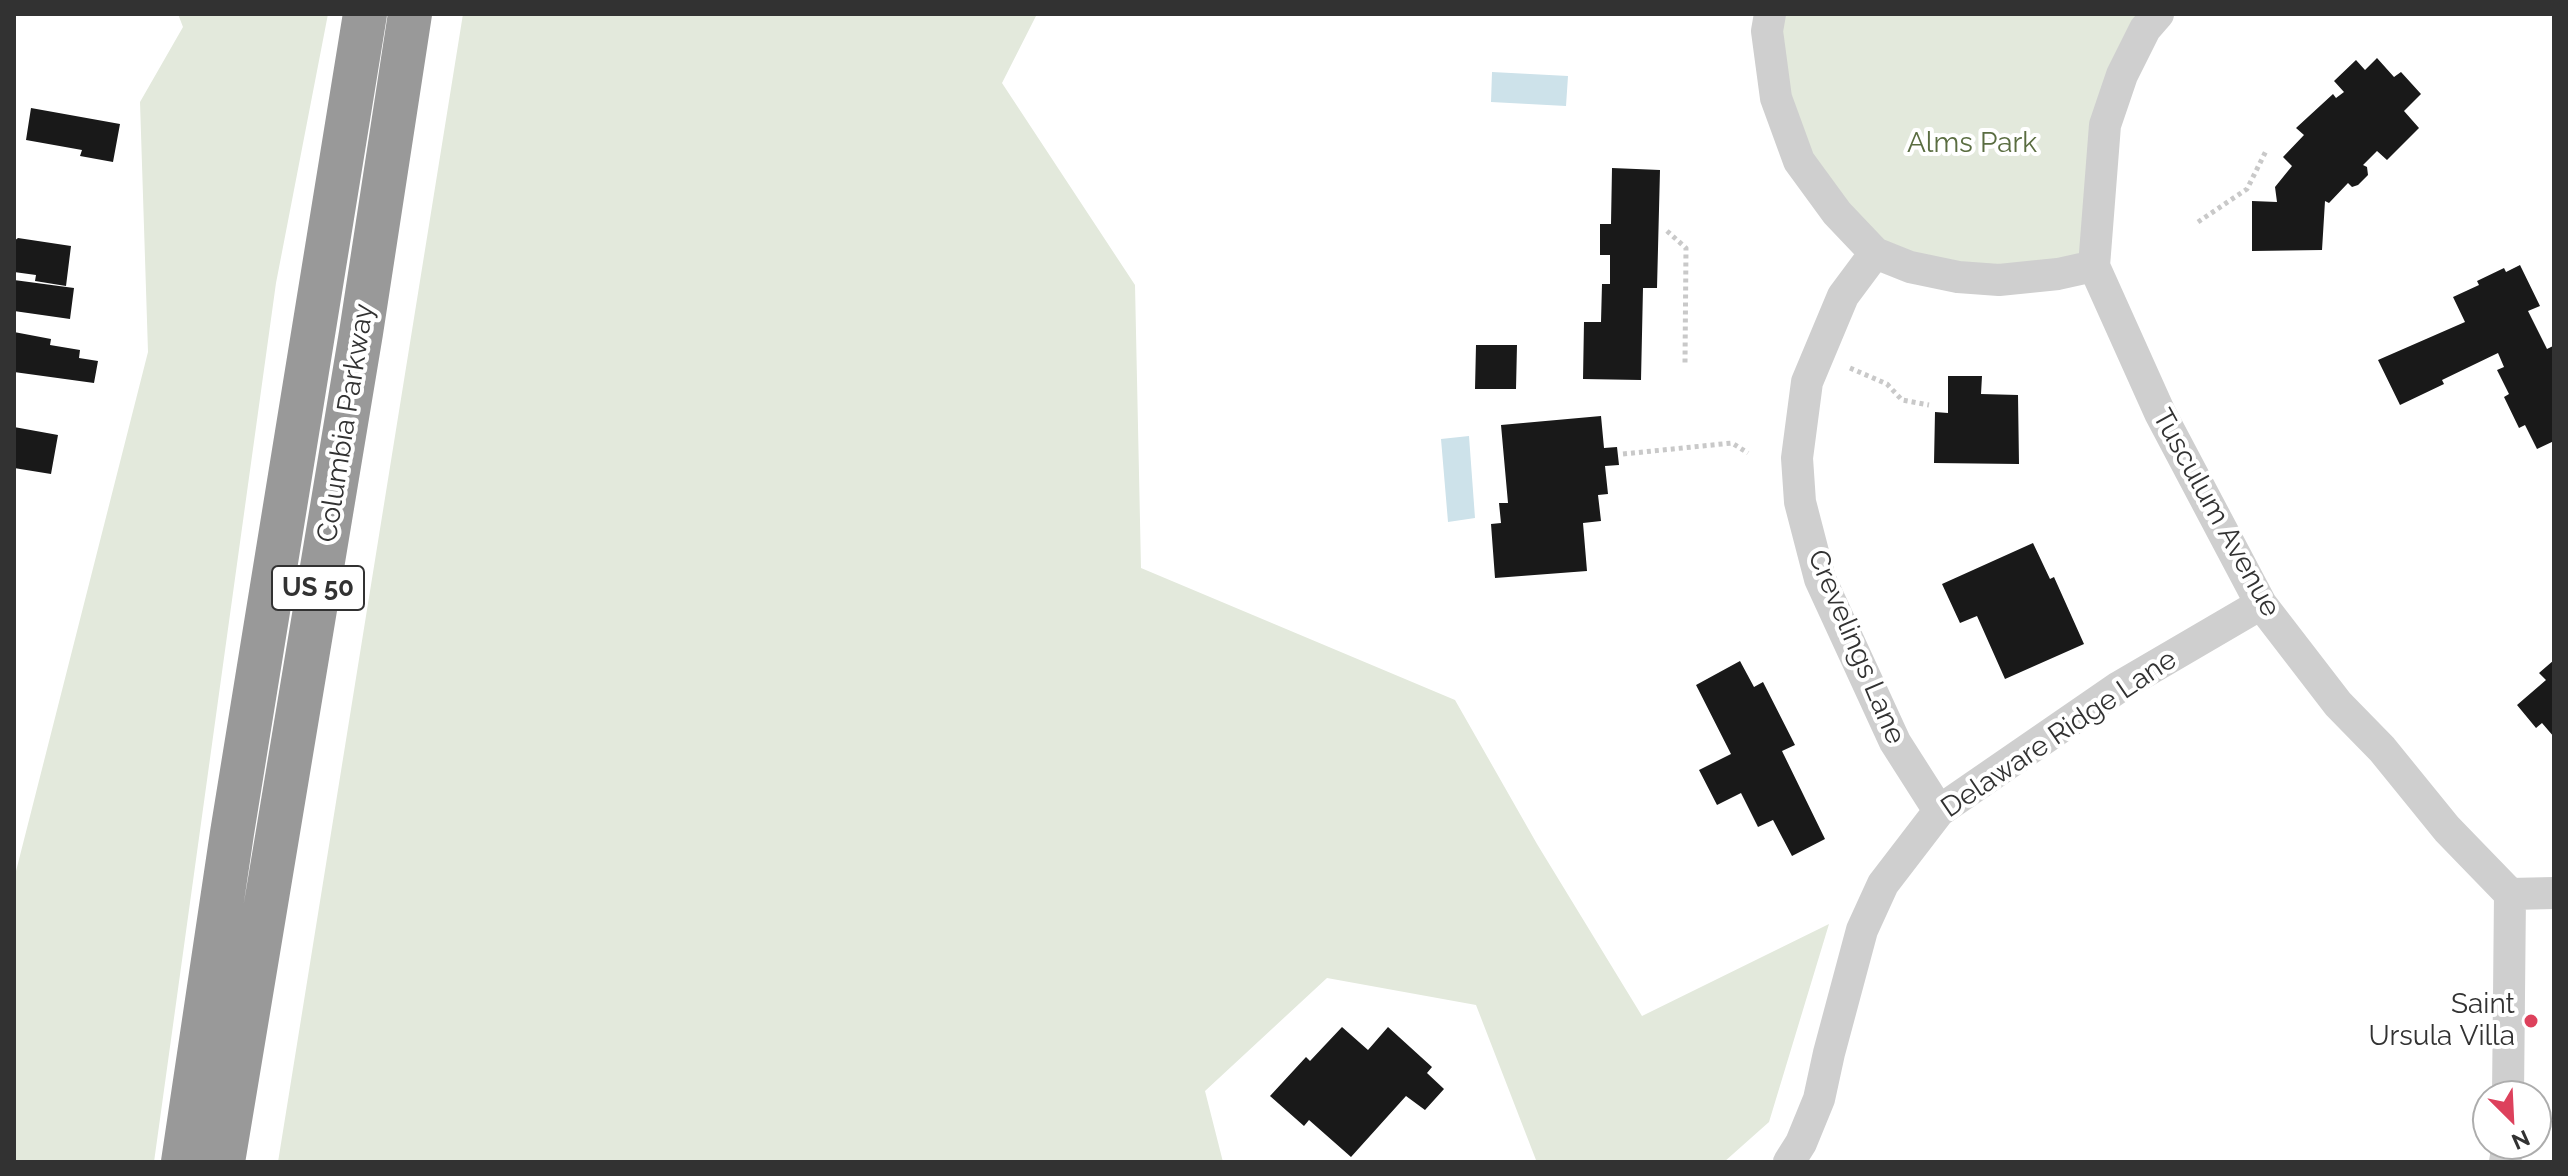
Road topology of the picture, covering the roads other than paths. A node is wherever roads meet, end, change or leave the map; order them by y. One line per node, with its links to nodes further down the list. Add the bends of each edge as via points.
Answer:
1 (365, 14): 12 (highway, Columbia Parkway / US 50)
2 (410, 14): 13 (highway, Columbia Parkway / US 50)
3 (1770, 14): 5 (street, via 1767,31 1776,98 1799,161)
4 (2158, 14): 6 (street, Tusculum Avenue, via 2122,75 2105,125)
5 (1875, 253): 6 (street, via 1910,267 1999,280); 8 (street, Crevelings Lane, via 1843,296 1807,382 1797,458 1800,502 1820,579 1895,742)
6 (2094, 266): 7 (street, Tusculum Avenue, via 2160,413)
7 (2261, 604): 8 (street, Delaware Ridge Lane, via 2119,687); 10 (street, Tusculum Avenue, via 2338,704)
8 (1939, 811): 14 (street, Delaware Ridge Lane, via 1883,884 1862,930 1819,1099)
9 (2554, 893): 10 (street)
10 (2510, 894): 11 (street)
11 (2508, 1080)
12 (183, 1162)
13 (223, 1162)
14 (1789, 1162)

